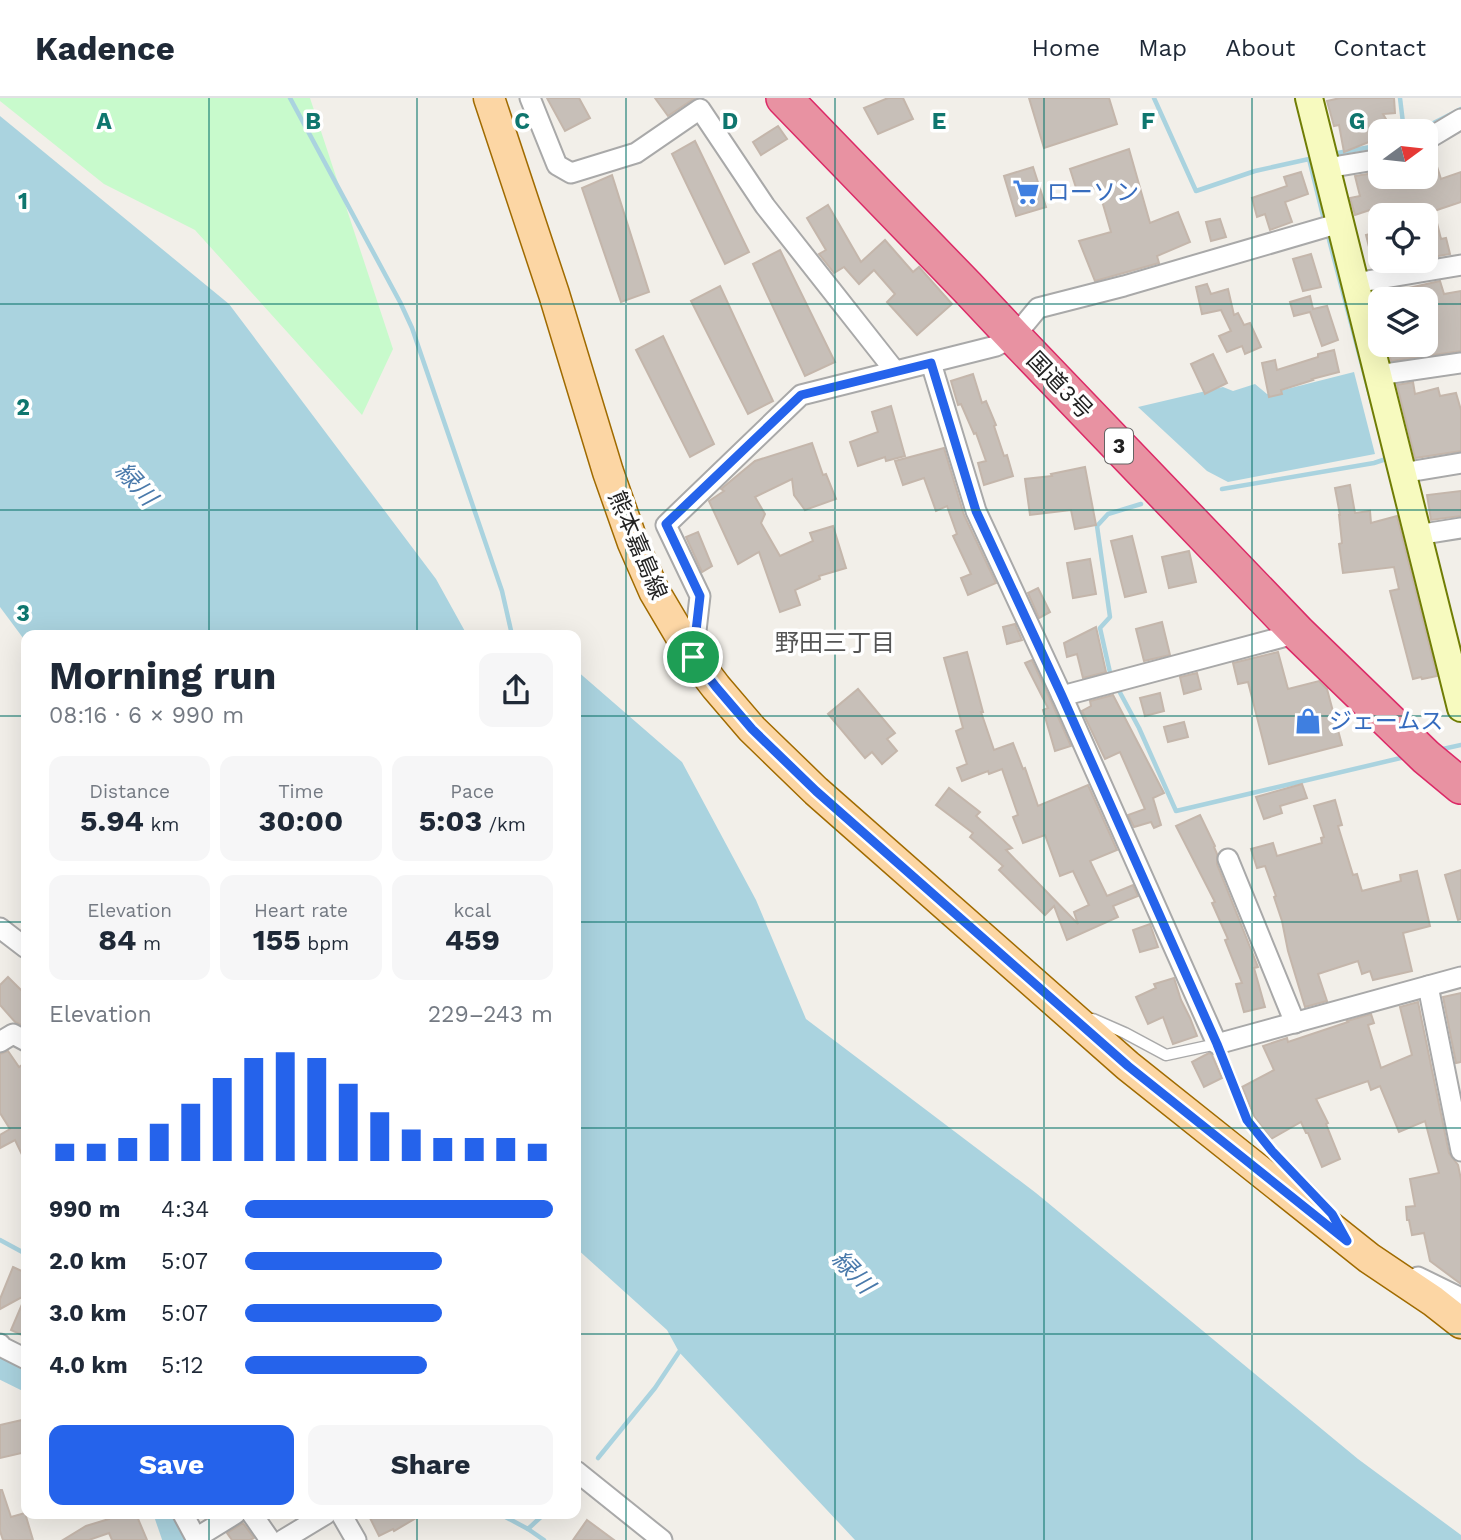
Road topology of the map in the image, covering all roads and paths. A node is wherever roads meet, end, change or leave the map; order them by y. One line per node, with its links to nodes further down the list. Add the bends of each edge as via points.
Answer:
1 (489, 98): 23 (main road, 熊本嘉島線, via 633,543 654,591)
2 (530, 98): 16 (street, via 557,165 571,173 636,153 700,109 765,206)
3 (783, 98): 13 (highway, 国道3号 / 3, via 967,287)
4 (815, 98): 13 (highway, 国道3号 / 3)
5 (1309, 98): 9 (street)
6 (1461, 119): 7 (street)
7 (1438, 133)
8 (1368, 161): 9 (street)
9 (1327, 168): 10 (street)
10 (1340, 223): 12 (street); 13 (street, via 1038,308)
11 (1461, 265): 12 (street)
12 (1355, 283): 17 (street)
13 (1020, 330): 14 (street, via 996,346); 22 (highway, 国道3号 / 3); 26 (highway, 国道3号 / 3)
14 (931, 363): 16 (street); 24 (street, via 976,511)
15 (1461, 363): 17 (street)
16 (895, 371): 23 (street, via 801,395 666,524 700,596)
17 (1378, 375): 19 (street)
18 (1461, 463): 19 (street)
19 (1402, 473): 21 (street)
20 (1461, 527): 21 (street)
21 (1417, 535): 25 (street)
22 (1298, 633): 24 (street); 27 (highway, 国道3号 / 3)
23 (693, 657): 33 (main road, 熊本嘉島線, via 752,729 816,791)
24 (1062, 696): 37 (street)
25 (1461, 708)
26 (1461, 756)
27 (1461, 786)
28 (1228, 859): 34 (street)
29 (0, 928): 30 (street)
30 (21, 944)
31 (1461, 977): 32 (street)
32 (1428, 986): 34 (street); 38 (street)
33 (1057, 1003): 37 (lane, via 1166,1055); 39 (main road, 熊本嘉島線, via 1128,1066)
34 (1295, 1023): 37 (street)
35 (21, 1038): 36 (street, via 13,1034)
36 (0, 1042)
37 (1217, 1044): 39 (lane, via 1247,1120 1332,1214)
38 (1461, 1151)
39 (1358, 1250): 40 (street); 41 (main road, 熊本嘉島線)
40 (1461, 1298)
41 (1461, 1323)
42 (0, 1344): 43 (street)
43 (21, 1356)
44 (581, 1475): 45 (street)
45 (620, 1506): 55 (street); 56 (street)
46 (186, 1519): 51 (street)
47 (227, 1519): 51 (street)
48 (255, 1519): 52 (street)
49 (318, 1519): 53 (street)
50 (344, 1519): 54 (street)
51 (197, 1539)
52 (270, 1540)
53 (282, 1540)
54 (356, 1540)
55 (652, 1540)
56 (662, 1540)

